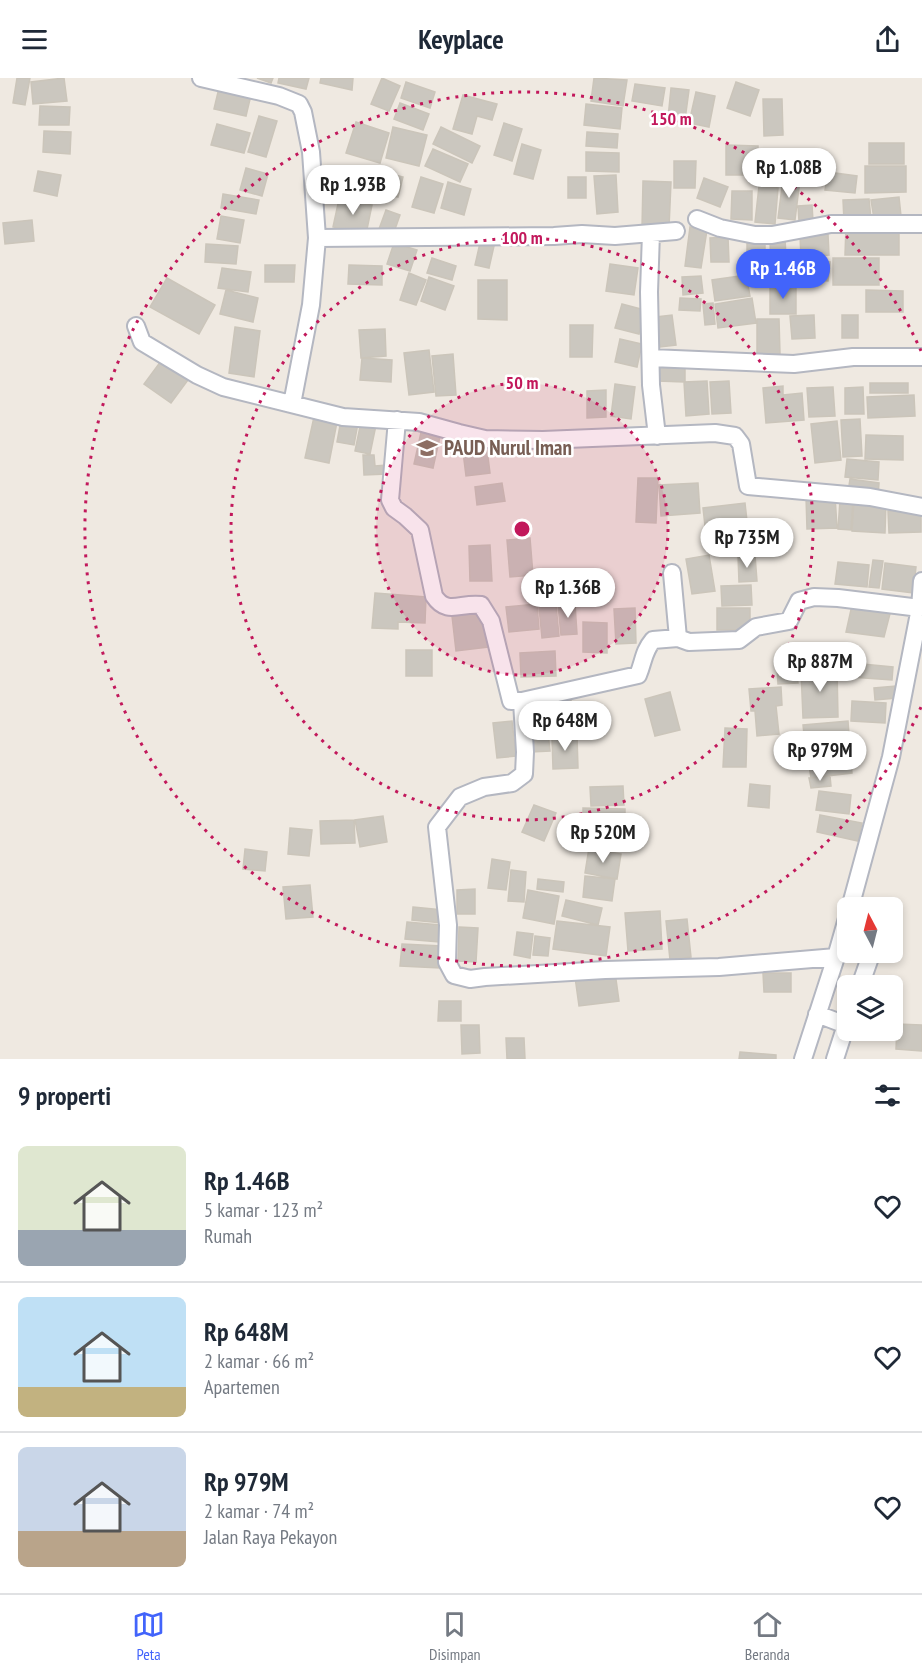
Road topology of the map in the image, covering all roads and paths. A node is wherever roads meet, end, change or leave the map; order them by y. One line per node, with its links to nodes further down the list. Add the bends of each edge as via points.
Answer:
1 (201, 78): 6 (street, via 299,104 311,152)
2 (697, 219): 3 (street, via 755,235 831,224)
3 (922, 224)
4 (676, 231): 5 (street)
5 (651, 233): 6 (street); 9 (street)
6 (317, 238): 10 (street, via 311,305)
7 (136, 326): 10 (street, via 142,342 196,375 223,387)
8 (922, 357): 9 (street, via 853,357 794,364)
9 (651, 358): 12 (street)
10 (292, 404): 11 (street, via 343,417)
11 (397, 420): 12 (street, via 485,439); 18 (street, via 390,500 420,530 439,604 481,605 491,621 511,701)
12 (657, 436): 13 (street, via 735,436 741,444 748,486 870,497)
13 (922, 507)
14 (672, 573): 17 (street)
15 (922, 581): 16 (street)
16 (920, 608): 17 (street, via 814,597 799,601 789,621 756,627 738,640 689,642); 19 (street, via 891,757)
17 (678, 638): 18 (street, via 653,640 645,650 638,675)
18 (522, 701): 21 (street, via 524,774 512,783 484,787 460,797 437,827 447,962 454,975 470,979 605,970 719,968)
19 (853, 897)
20 (837, 954): 21 (street)
21 (836, 957): 22 (street)
22 (821, 1016): 23 (street); 25 (street)
23 (837, 1021)
24 (840, 1041): 26 (street)
25 (803, 1059)
26 (836, 1059)

